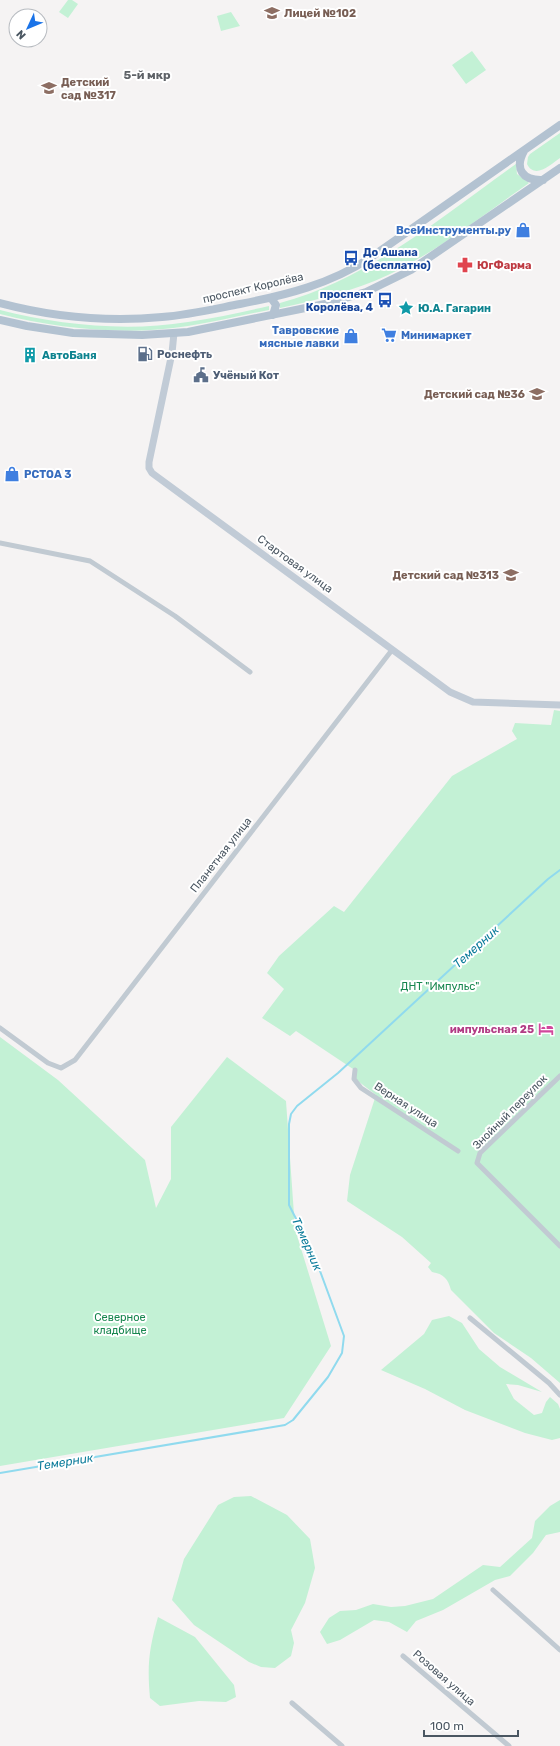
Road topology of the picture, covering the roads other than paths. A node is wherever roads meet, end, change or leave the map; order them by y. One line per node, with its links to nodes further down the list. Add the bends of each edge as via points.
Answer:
1 (560, 125): 2 (main road, проспект Королёва)
2 (524, 150): 4 (main road, via 519,165 522,172 534,181); 5 (main road, проспект Королёва, via 359,265 316,285)
3 (560, 168): 4 (main road)
4 (543, 180): 7 (main road, via 429,258 390,281 336,301)
5 (271, 298): 6 (main road, проспект Королёва, via 187,314 140,319 74,316); 7 (main road, via 276,305)
6 (0, 303)
7 (273, 315): 9 (main road)
8 (0, 320): 9 (main road, via 43,329 96,335)
9 (174, 333): 11 (street, Стартовая улица, via 149,468 152,473)
10 (0, 543): 12 (street, via 90,561 175,616)
11 (392, 650): 13 (street, Стартовая улица, via 450,692 473,702); 14 (street, Планетная улица, via 74,1060 61,1068 48,1063)
12 (250, 672)
13 (560, 705)
14 (0, 1028)
15 (355, 1070): 17 (street, Верная улица, via 354,1079 361,1088)
16 (560, 1076): 18 (street, Знойный переулок, via 486,1146 480,1153 477,1163)
17 (458, 1151)
18 (560, 1246)
19 (470, 1318): 20 (street)
20 (560, 1395)
21 (493, 1590): 22 (street)
22 (560, 1650)
23 (403, 1656): 26 (street, Розовая улица)
24 (292, 1703): 25 (street)
25 (342, 1746)
26 (509, 1746)

